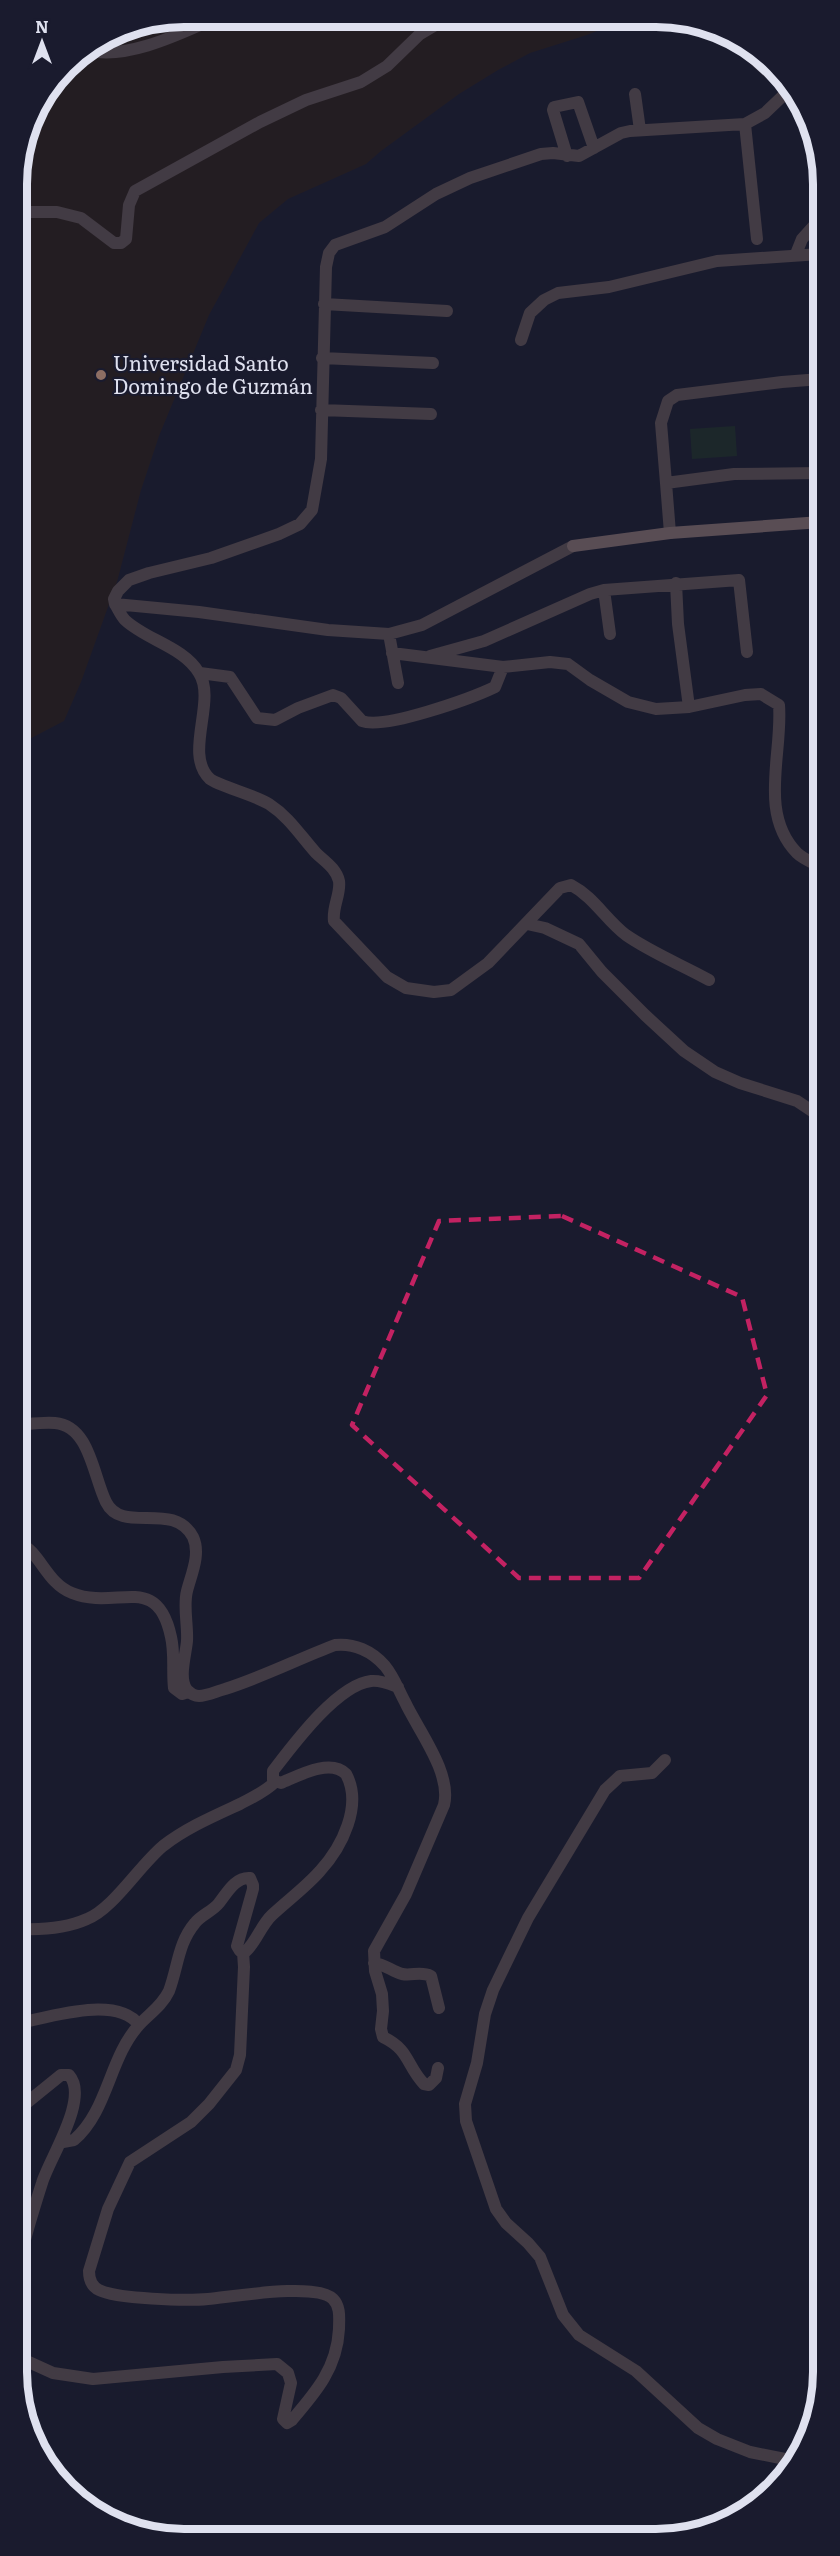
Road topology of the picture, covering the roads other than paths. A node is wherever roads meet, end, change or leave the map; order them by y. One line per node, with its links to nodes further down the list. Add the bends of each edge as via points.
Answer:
1 (194, 27): 3 (street, via 124,51)
2 (432, 27): 10 (street, via 387,66 361,82 279,113 135,191 129,205 126,239 121,243 114,243 81,218 57,212)
3 (97, 53)
4 (635, 94): 7 (street)
5 (784, 94): 6 (street, via 765,113)
6 (745, 124): 7 (street); 12 (street)
7 (640, 130): 8 (street, via 621,133)
8 (594, 148): 9 (street, via 579,156); 9 (street, via 578,102 554,107)
9 (567, 156): 15 (street, via 541,154 470,178 384,227 335,245 326,267)
10 (27, 212)
11 (813, 226): 13 (street, via 802,238)
12 (757, 239)
13 (796, 254): 14 (street); 17 (street, via 717,261 609,287 558,293 530,313)
14 (813, 254)
15 (324, 304): 16 (street); 18 (street)
16 (447, 311)
17 (521, 340)
18 (322, 358): 19 (street); 21 (street)
19 (433, 363)
20 (813, 380): 24 (street, via 677,395 668,401 661,423)
21 (321, 410): 22 (street); 29 (street, via 318,487 312,510 300,524 211,558 129,580 118,591)
22 (431, 414)
23 (813, 472): 24 (street, via 734,474)
24 (666, 483): 26 (street)
25 (813, 523): 26 (street)
26 (669, 533): 30 (street, via 573,546 422,625)
27 (676, 583): 28 (street); 32 (street, via 741,581); 38 (street)
28 (604, 590): 31 (street); 34 (street, via 484,641)
29 (116, 604): 30 (street); 36 (street, via 125,620 183,657)
30 (389, 634): 33 (street)
31 (610, 634)
32 (747, 652)
33 (392, 653): 34 (street); 37 (street)
34 (426, 657): 35 (street)
35 (503, 667): 36 (street, via 495,687 484,693 387,722 367,723 333,695 275,720 257,718 230,677); 38 (street, via 568,664 628,702 656,709)
36 (200, 673): 40 (street, via 204,693 202,766 211,779 268,804 292,823 335,871 339,881 334,921 387,977 417,991 451,990 488,963)
37 (398, 683)
38 (688, 707): 39 (street, via 745,694 760,694 779,705 776,811 783,832 798,854)
39 (813, 862)
40 (527, 924): 41 (street, via 560,888 571,885 626,934); 42 (street, via 579,944 645,1015 684,1051 715,1072 796,1101)
41 (709, 980)
42 (813, 1111)
43 (27, 1425): 46 (street, via 55,1423 72,1429 86,1444 96,1481 115,1513 129,1518 152,1516 170,1520 192,1536 196,1552 186,1593 188,1634 183,1680)
44 (27, 1547): 46 (street, via 55,1582 73,1593 104,1599 141,1597 156,1603 171,1634 174,1688 182,1694)
45 (398, 1687): 46 (street, via 378,1660 361,1648 342,1644 228,1688 202,1695); 48 (street, via 375,1680 352,1687 317,1717 290,1748 273,1771); 51 (street, via 436,1763 445,1800 406,1894 375,1948)
46 (188, 1692)
47 (665, 1760): 60 (street, via 652,1773 620,1776 605,1790 528,1918 489,2001 465,2104 466,2121 496,2209 540,2257 563,2315 579,2335 636,2371 698,2428 750,2452)
48 (275, 1782): 49 (street, via 164,1845 95,1915 78,1923); 50 (street, via 281,1784 319,1769 341,1769 352,1789 351,1814 326,1864 272,1915)
49 (27, 1929)
50 (243, 1952): 54 (street, via 237,1944 254,1885 246,1877 196,1921 183,1941 168,1992 153,2014); 59 (street, via 240,2055 236,2070 191,2122 130,2162 108,2208 89,2271 90,2280 101,2291 144,2298 198,2300 266,2292 324,2294 336,2303 339,2313 337,2349 327,2376 287,2423 283,2419 290,2378 277,2364 93,2379 53,2373)
51 (374, 1963): 52 (street, via 401,1974 431,1976); 55 (street, via 382,1994 383,2037 398,2044 424,2085 434,2082)
52 (439, 2008)
53 (27, 2021): 54 (street, via 70,2010 122,2011)
54 (139, 2025): 57 (street, via 87,2124 74,2140)
55 (438, 2068)
56 (27, 2102): 57 (street, via 61,2074 75,2081)
57 (63, 2142): 58 (street, via 43,2181)
58 (27, 2235)
59 (27, 2361)
60 (786, 2459)

